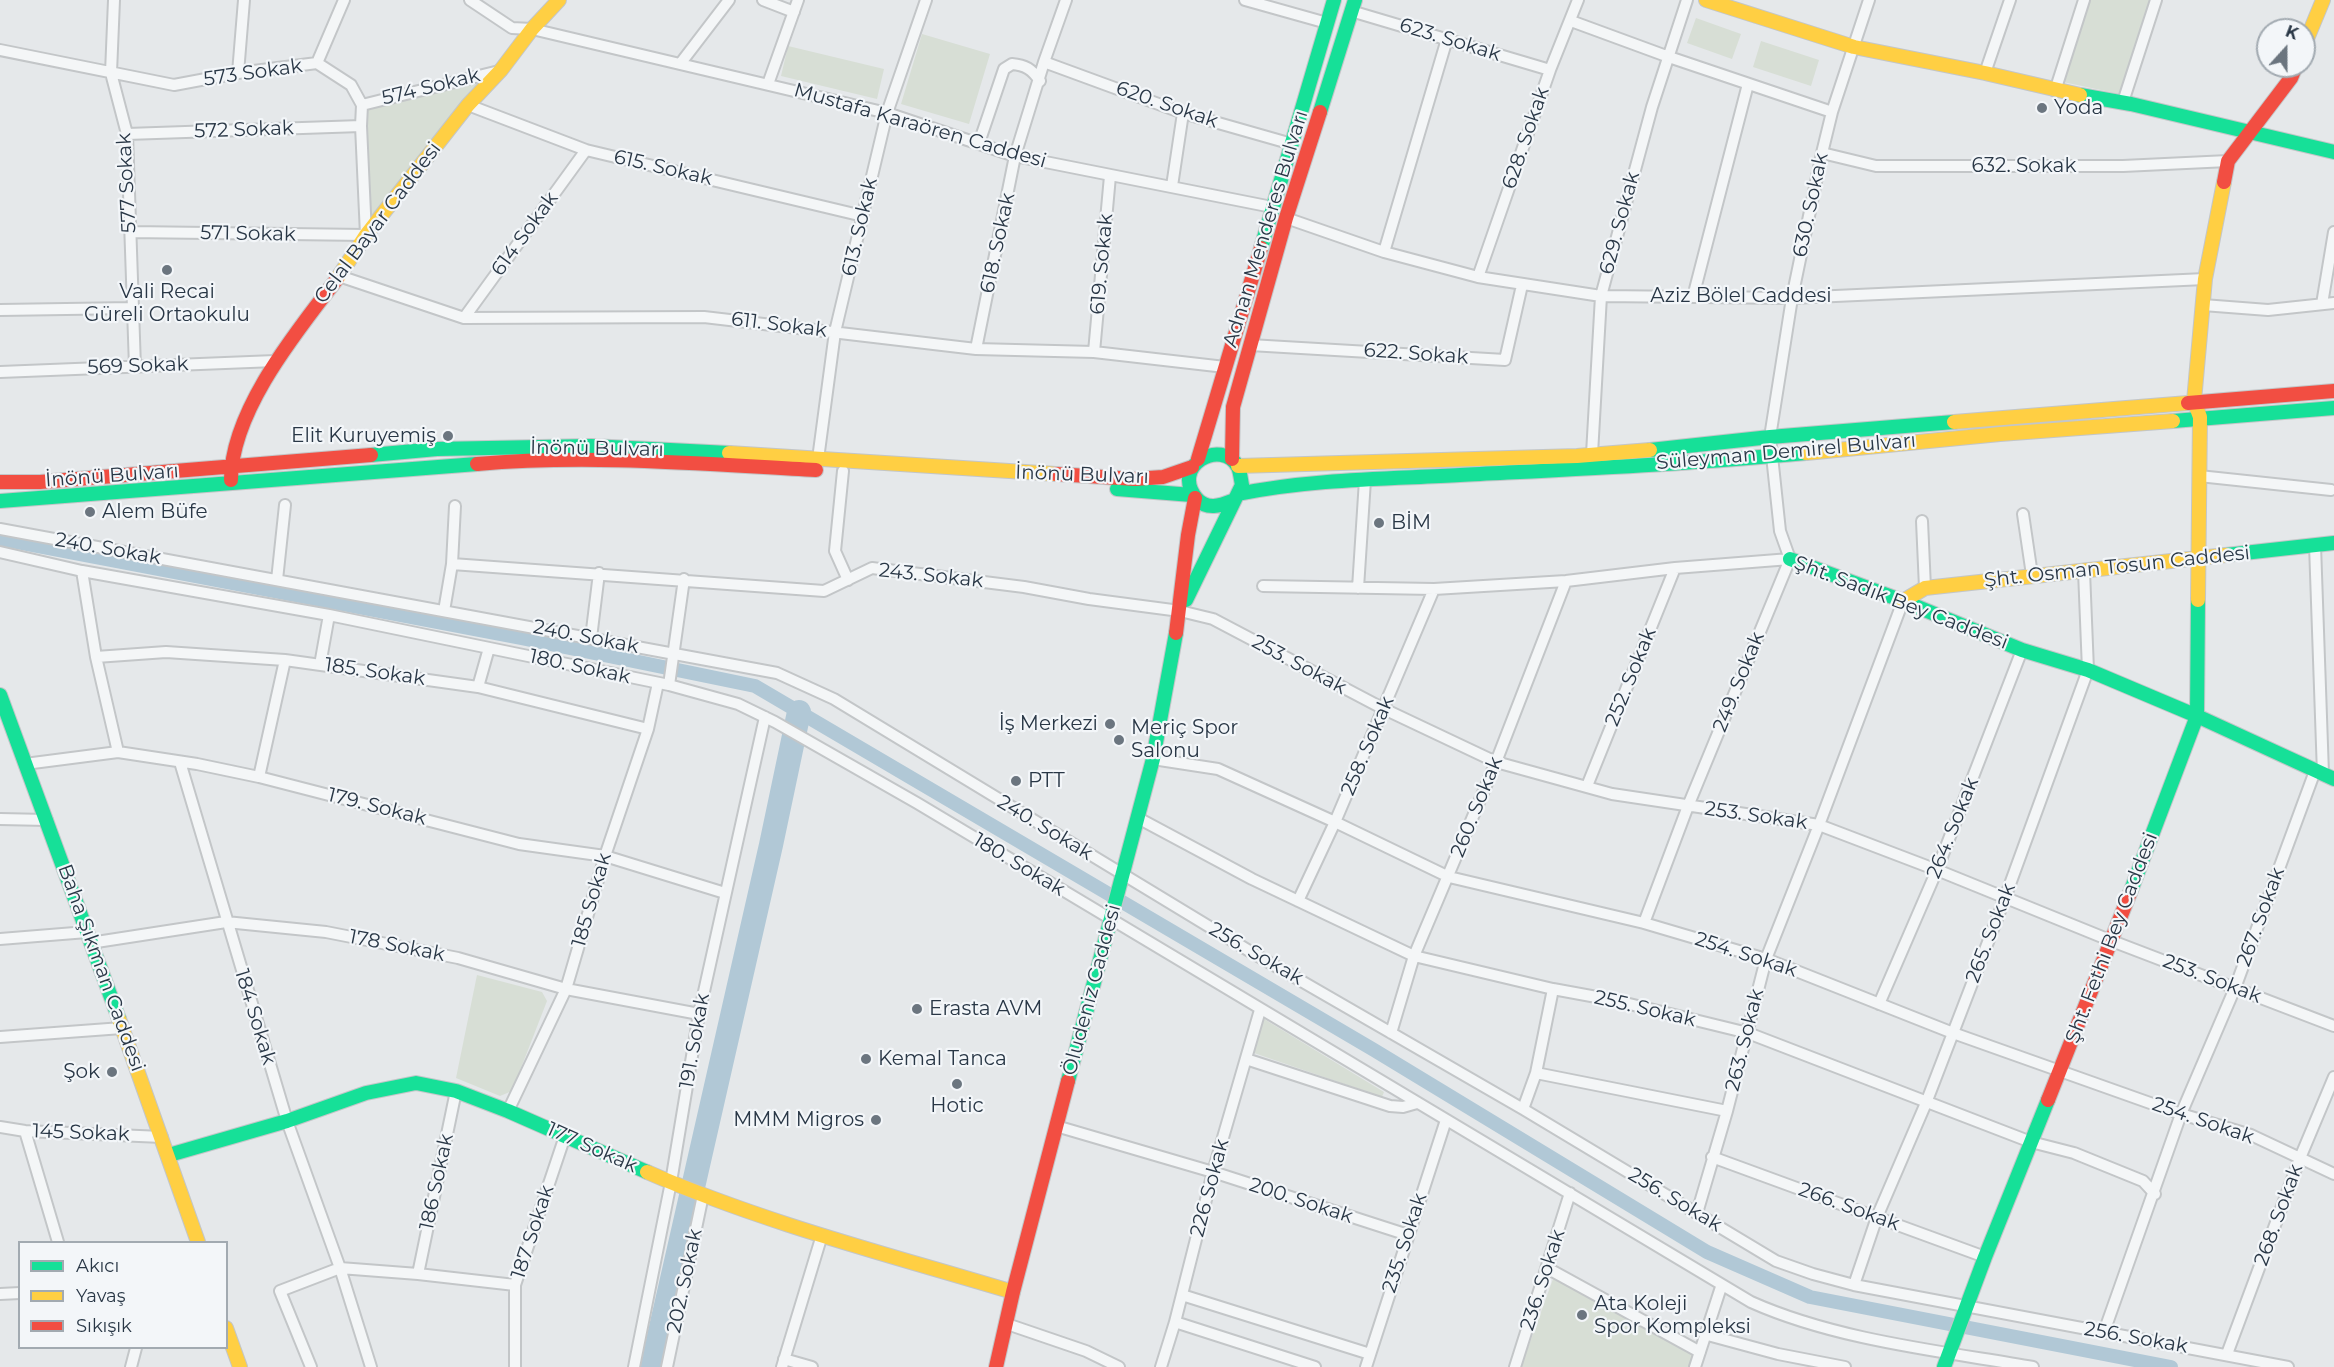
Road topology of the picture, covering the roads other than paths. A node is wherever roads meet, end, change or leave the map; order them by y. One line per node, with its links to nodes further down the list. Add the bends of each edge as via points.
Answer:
1 (114, 0): 36 (street, 577 Sokak)
2 (244, 0): 37 (street)
3 (344, 0): 32 (street)
4 (470, 0): 26 (street, Mustafa Karaören Caddesi, via 512,28)
5 (559, 0): 26 (main road, Celal Bayar Caddesi)
6 (729, 0): 33 (street)
7 (763, 0): 22 (street)
8 (798, 0): 22 (street)
9 (926, 0): 48 (street, 613. Sokak)
10 (1066, 0): 31 (street, 618. Sokak)
11 (1245, 0): 25 (street)
12 (1334, 0): 25 (main road, Adnan Menderes Bulvarı)
13 (1578, 0): 24 (street, 628. Sokak)
14 (1687, 0): 30 (street, 629. Sokak)
15 (1706, 0): 28 (main road)
16 (1869, 0): 28 (street, 630. Sokak)
17 (2010, 0): 38 (street)
18 (2084, 0): 43 (street)
19 (2156, 0): 44 (street)
20 (2323, 0): 23 (main road)
21 (1353, 5): 27 (street, 623. Sokak); 64 (main road, Adnan Menderes Bulvarı)
22 (794, 12): 41 (street)
23 (2316, 18)
24 (1570, 21): 30 (street); 35 (street, 628. Sokak)
25 (1327, 23): 54 (main road, Adnan Menderes Bulvarı)
26 (532, 29): 33 (street, Mustafa Karaören Caddesi); 34 (main road, Celal Bayar Caddesi)
27 (1447, 39): 35 (street, 623. Sokak); 68 (street)
28 (1854, 47): 38 (main road); 47 (street, 630. Sokak)
29 (0, 50): 36 (street, 573 Sokak)
30 (1669, 57): 42 (street); 73 (street, 629. Sokak)
31 (1044, 62): 40 (street, 618. Sokak); 49 (street, 620. Sokak)
32 (317, 63): 37 (street, 573 Sokak); 45 (street, 573 Sokak, via 351,85)
33 (680, 64): 41 (street, Mustafa Karaören Caddesi)
34 (501, 70): 45 (street, 574 Sokak); 46 (main road, Celal Bayar Caddesi)
35 (1550, 70): 70 (street, 628. Sokak)
36 (111, 73): 37 (street, 573 Sokak, via 174,85); 52 (street, 577 Sokak)
37 (238, 73)
38 (1985, 73): 43 (main road)
39 (2291, 78): 51 (main road)
40 (1040, 81): 53 (street, via 1034,71 1022,65 1012,64 1004,69); 58 (street, 618. Sokak)
41 (768, 84): 48 (street, Mustafa Karaören Caddesi)
42 (1748, 84): 47 (street); 74 (street)
43 (2055, 91): 44 (main road)
44 (2123, 102): 51 (main road)
45 (362, 105): 50 (street)
46 (468, 105): 55 (street, 615. Sokak); 67 (main road, Celal Bayar Caddesi)
47 (1832, 112): 57 (street, 630. Sokak)
48 (887, 113): 53 (street, Mustafa Karaören Caddesi); 63 (street, 613. Sokak)
49 (1183, 113): 54 (street, 620. Sokak); 61 (street)
50 (361, 126): 52 (street, 572 Sokak); 67 (street)
51 (2250, 131): 56 (main road); 59 (main road)
52 (127, 134): 65 (street, 577 Sokak)
53 (979, 143): 58 (street, Mustafa Karaören Caddesi)
54 (1292, 144): 62 (main road, Adnan Menderes Bulvarı)
55 (586, 150): 63 (street, 615. Sokak); 80 (street, 614 Sokak)
56 (2334, 152)
57 (1822, 153): 59 (street, 632. Sokak, via 1876,166 2123,166); 75 (street, 630. Sokak)
58 (1016, 156): 60 (street, Mustafa Karaören Caddesi); 83 (street, 618. Sokak)
59 (2228, 161): 71 (main road)
60 (1110, 176): 61 (street, Mustafa Karaören Caddesi); 84 (street, 619. Sokak)
61 (1172, 186): 62 (street, Mustafa Karaören Caddesi)
62 (1272, 207): 87 (main road, Adnan Menderes Bulvarı)
63 (863, 216): 81 (street, 613. Sokak)
64 (1286, 218): 68 (street, Aziz Bölel Caddesi); 82 (main road, Adnan Menderes Bulvarı)
65 (130, 232): 67 (street, 571 Sokak); 78 (street, 577 Sokak)
66 (2334, 232): 76 (street)
67 (366, 235): 69 (main road, Celal Bayar Caddesi)
68 (1384, 252): 70 (street, Aziz Bölel Caddesi)
69 (339, 276): 80 (street, 611. Sokak); 85 (main road, Celal Bayar Caddesi)
70 (1478, 277): 72 (street, Aziz Bölel Caddesi)
71 (2205, 279): 75 (street, Aziz Bölel Caddesi); 77 (main road)
72 (1522, 285): 73 (street, Aziz Bölel Caddesi); 82 (street, 622. Sokak, via 1505,360)
73 (1600, 296): 74 (street, Aziz Bölel Caddesi); 94 (street, 629. Sokak)
74 (1693, 297): 75 (street, Aziz Bölel Caddesi)
75 (1792, 298): 93 (street, 630. Sokak)
76 (2328, 304): 77 (street, via 2268,310)
77 (2203, 305): 90 (main road)
78 (132, 308): 79 (street); 86 (street, 577 Sokak)
79 (0, 310)
80 (465, 318): 81 (street, 611. Sokak, via 704,317)
81 (835, 332): 83 (street, 611. Sokak); 96 (street, 613. Sokak)
82 (1250, 345): 98 (main road, Adnan Menderes Bulvarı, via 1233,407)
83 (976, 349): 84 (street, 611. Sokak)
84 (1094, 352): 87 (street, 611. Sokak)
85 (275, 361): 86 (street, 569 Sokak); 100 (main road, Celal Bayar Caddesi, via 255,399)
86 (135, 367): 88 (street, 569 Sokak)
87 (1225, 367): 99 (main road, Adnan Menderes Bulvarı)
88 (0, 372)
89 (2334, 391): 90 (main road, Süleyman Demirel Bulvarı)
90 (2194, 401): 92 (main road); 93 (main road, Süleyman Demirel Bulvarı)
91 (2334, 408): 92 (main road, Süleyman Demirel Bulvarı)
92 (2200, 417): 95 (main road, Süleyman Demirel Bulvarı); 102 (main road, Şht. Fethi Bey Caddesi)
93 (1770, 437): 94 (main road, Süleyman Demirel Bulvarı); 95 (street, 630. Sokak)
94 (1592, 454): 98 (main road, Süleyman Demirel Bulvarı)
95 (1773, 456): 103 (main road, Süleyman Demirel Bulvarı); 119 (street, 630. Sokak, via 1780,531)
96 (818, 459): 97 (main road, İnönü Bulvarı); 99 (main road, İnönü Bulvarı, via 1135,479 1163,477)
97 (756, 460): 100 (main road, İnönü Bulvarı, via 591,446 445,448); 101 (main road, İnönü Bulvarı); 105 (main road, İnönü Bulvarı, via 535,459)
98 (1235, 462): 99 (main road, via 1215,453); 108 (main road, Adnan Menderes Bulvarı, via 1242,485)
99 (1195, 463): 107 (main road, Adnan Menderes Bulvarı, via 1188,476)
100 (231, 467): 104 (main road, İnönü Bulvarı); 105 (main road, Celal Bayar Caddesi)
101 (843, 471): 107 (main road, İnönü Bulvarı); 128 (street, via 835,551)
102 (2199, 476): 106 (street); 118 (main road, Şht. Fethi Bey Caddesi)
103 (1365, 480): 108 (main road, Süleyman Demirel Bulvarı, via 1268,488); 131 (street)
104 (0, 482)
105 (231, 484): 109 (main road, İnönü Bulvarı)
106 (2331, 490)
107 (1194, 496): 108 (main road, via 1211,507); 136 (main road, Adnan Menderes Bulvarı)
108 (1235, 498): 136 (main road, Adnan Menderes Bulvarı)
109 (0, 501)
110 (285, 505): 127 (street)
111 (455, 506): 120 (street)
112 (2023, 514): 125 (street)
113 (1922, 521): 132 (street)
114 (0, 529): 127 (street, 240. Sokak)
115 (2334, 543): 116 (main road, Şht. Osman Tosun Caddesi)
116 (2315, 545): 118 (main road, Şht. Osman Tosun Caddesi); 158 (street)
117 (0, 552): 122 (street, 180. Sokak)
118 (2198, 557): 123 (main road, Şht. Osman Tosun Caddesi); 150 (main road, Şht. Fethi Bey Caddesi)
119 (1790, 559): 121 (street, Şht. Sadık Bey Caddesi); 134 (main road, Şht. Sadık Bey Caddesi); 161 (street, 249. Sokak)
120 (452, 564): 124 (street, 243. Sokak); 135 (street)
121 (1675, 568): 129 (street, Şht. Sadık Bey Caddesi); 160 (street, 252. Sokak)
122 (82, 571): 137 (street, 180. Sokak); 141 (street)
123 (2084, 571): 125 (main road, Şht. Osman Tosun Caddesi); 145 (street, 265. Sokak)
124 (599, 573): 126 (street, 243. Sokak); 138 (street)
125 (2032, 575): 132 (main road, Şht. Osman Tosun Caddesi)
126 (684, 579): 128 (street, 243. Sokak, via 824,591); 142 (street, 185 Sokak)
127 (277, 580): 135 (street, 240. Sokak)
128 (848, 580): 136 (street, 243. Sokak, via 872,568)
129 (1566, 581): 133 (street, Şht. Sadık Bey Caddesi); 156 (street, 260. Sokak)
130 (1263, 586): 131 (street, Şht. Sadık Bey Caddesi)
131 (1358, 588): 133 (street, Şht. Sadık Bey Caddesi)
132 (1925, 588): 134 (main road, Şht. Osman Tosun Caddesi)
133 (1434, 589): 149 (street, 258. Sokak)
134 (1903, 601): 140 (main road, Şht. Sadık Bey Caddesi); 166 (street, 263. Sokak)
135 (444, 611): 138 (street, 240. Sokak)
136 (1180, 611): 149 (street, 253. Sokak, via 1213,619); 154 (main road, Öludeniz Caddesi)
137 (329, 615): 139 (street, 180. Sokak); 144 (street)
138 (591, 638): 142 (street, 240. Sokak)
139 (489, 648): 146 (street, 180. Sokak); 147 (street)
140 (2022, 650): 145 (main road, Şht. Sadık Bey Caddesi); 168 (street, 264. Sokak)
141 (96, 657): 143 (street, 185. Sokak, via 166,652); 153 (street)
142 (674, 659): 146 (street, 185 Sokak); 170 (street, 240. Sokak, via 777,673 825,694)
143 (285, 660): 144 (street, 185. Sokak); 159 (street)
144 (320, 665): 147 (street, 185. Sokak)
145 (2088, 670): 150 (main road, Şht. Sadık Bey Caddesi); 172 (street, 265. Sokak)
146 (666, 683): 151 (street, 180. Sokak, via 738,704); 152 (street, 185 Sokak)
147 (478, 687): 152 (street, 185. Sokak)
148 (0, 695): 157 (main road, Baha Şıkman Caddesi)
149 (1384, 709): 156 (street, 253. Sokak); 165 (street, 258. Sokak)
150 (2197, 716): 158 (main road, Şht. Sadık Bey Caddesi); 179 (main road, Şht. Fethi Bey Caddesi)
151 (770, 719): 171 (street, 191. Sokak); 174 (street, 180. Sokak)
152 (648, 729): 167 (street, 185 Sokak)
153 (117, 752): 155 (street, 179. Sokak); 157 (street, 179. Sokak)
154 (1153, 759): 162 (main road, Öludeniz Caddesi); 165 (street, 254. Sokak, via 1218,770)
155 (180, 762): 159 (street, 179. Sokak); 175 (street, 184 Sokak)
156 (1496, 762): 160 (street, 253. Sokak); 169 (street, 260. Sokak)
157 (25, 764): 164 (main road, Baha Şıkman Caddesi)
158 (2324, 775): 182 (street, 267. Sokak)
159 (260, 777): 167 (street, 179. Sokak, via 519,843)
160 (1587, 786): 161 (street, 253. Sokak, via 1611,794)
161 (1688, 806): 166 (street, 253. Sokak); 176 (street, 249. Sokak)
162 (1138, 818): 170 (main road, Öludeniz Caddesi); 173 (street, 255. Sokak)
163 (0, 819): 164 (street)
164 (47, 820): 177 (main road, Baha Şıkman Caddesi)
165 (1335, 822): 169 (street, 254. Sokak); 173 (street, 258. Sokak)
166 (1819, 825): 168 (street, 253. Sokak); 181 (street, 263. Sokak)
167 (605, 856): 171 (street, 179. Sokak); 183 (street, 185 Sokak)
168 (1937, 870): 172 (street, 253. Sokak); 185 (street, 264. Sokak)
169 (1449, 877): 176 (street, 254. Sokak); 180 (street, 260. Sokak)
170 (1121, 881): 174 (main road, Öludeniz Caddesi); 190 (street, 256. Sokak)
171 (724, 892): 187 (street, 191. Sokak)
172 (2004, 898): 179 (street, 253. Sokak); 192 (street, 265. Sokak)
173 (1298, 901): 180 (street, 255. Sokak)
174 (1111, 915): 186 (street); 207 (main road, Öludeniz Caddesi)
175 (226, 922): 177 (street, 178 Sokak); 183 (street, 178 Sokak, via 337,934 458,958); 205 (street, 184 Sokak)
176 (1644, 923): 181 (street, 254. Sokak)
177 (89, 937): 178 (street, 178 Sokak); 189 (main road, Baha Şıkman Caddesi)
178 (0, 939)
179 (2112, 941): 182 (street, 253. Sokak); 195 (main road, Şht. Fethi Bey Caddesi)
180 (1413, 956): 184 (street, 255. Sokak); 190 (street, 260. Sokak)
181 (1766, 959): 185 (street, 254. Sokak); 191 (street, 263. Sokak)
182 (2235, 988): 188 (street, 253. Sokak); 204 (street, 267. Sokak)
183 (566, 989): 187 (street, 178 Sokak); 202 (street, 185 Sokak)
184 (1553, 989): 191 (street, 255. Sokak); 196 (street)
185 (1879, 1004): 192 (street, 254. Sokak)
186 (1260, 1010): 194 (street, 226 Sokak); 199 (street)
187 (699, 1014): 218 (street, 191. Sokak)
188 (2334, 1026)
189 (122, 1029): 193 (street); 211 (main road, Baha Şıkman Caddesi)
190 (1391, 1033): 201 (street, 256. Sokak)
191 (1748, 1033): 200 (street, 255. Sokak); 203 (street, 263. Sokak)
192 (1953, 1033): 195 (street, 254. Sokak); 200 (street, 265. Sokak)
193 (0, 1037)
194 (1246, 1059): 199 (street, via 1390,1106); 216 (street, 226 Sokak)
195 (2060, 1071): 204 (street, 254. Sokak); 212 (main road, Şht. Fethi Bey Caddesi)
196 (1536, 1073): 201 (street); 203 (street)
197 (2334, 1077): 215 (street, 268. Sokak)
198 (456, 1091): 202 (main road, 177 Sokak); 205 (main road, 177 Sokak, via 416,1083 366,1093); 231 (street, 186 Sokak)
199 (1417, 1103): 206 (street)
200 (1926, 1103): 212 (street, 255. Sokak); 223 (street, 265. Sokak)
201 (1523, 1109): 222 (street, 256. Sokak)
202 (508, 1111): 210 (main road, 177 Sokak)
203 (1727, 1111): 214 (street, 263. Sokak)
204 (2181, 1114): 215 (street, 254. Sokak, via 2251,1135); 220 (street, 267. Sokak)
205 (287, 1120): 213 (main road, 177 Sokak); 230 (street, 184 Sokak)
206 (1446, 1120): 219 (street); 225 (street, 235. Sokak)
207 (1056, 1126): 216 (street, 200. Sokak); 235 (main road, Öludeniz Caddesi)
208 (0, 1127): 209 (street, 145 Sokak)
209 (25, 1131): 211 (street, 145 Sokak); 226 (street)
210 (565, 1136): 218 (main road, 177 Sokak); 232 (street, 187 Sokak)
211 (162, 1137): 213 (main road, Baha Şıkman Caddesi)
212 (2031, 1142): 220 (street, 255. Sokak, via 2074,1153 2143,1181); 228 (main road, Şht. Fethi Bey Caddesi)
213 (169, 1155): 227 (main road, Baha Şıkman Caddesi)
214 (1712, 1157): 222 (street, 263. Sokak); 223 (street, 266. Sokak)
215 (2300, 1158): 217 (street, 254. Sokak); 250 (street, 268. Sokak)
216 (1213, 1172): 225 (street, 200. Sokak); 238 (street, 226 Sokak)
217 (2334, 1174)
218 (677, 1185): 221 (main road, 177 Sokak); 257 (street, 191. Sokak)
219 (1570, 1193): 229 (street, 236. Sokak); 234 (street)
220 (2155, 1194): 242 (street, 267. Sokak)
221 (703, 1195): 224 (main road, 177 Sokak); 258 (street, 202. Sokak)
222 (1697, 1213): 233 (street, 256. Sokak, via 1776,1261)
223 (1877, 1216): 228 (street, 266. Sokak); 233 (street, 265. Sokak)
224 (822, 1235): 235 (main road, 177 Sokak); 251 (street)
225 (1408, 1235): 248 (street, 235. Sokak)
226 (58, 1241)
227 (198, 1241)
228 (1985, 1257): 239 (main road, Şht. Fethi Bey Caddesi)
229 (1547, 1268): 246 (street); 265 (street, 236. Sokak)
230 (339, 1269): 231 (street); 254 (street, via 280,1291); 255 (street, 184 Sokak)
231 (418, 1274): 232 (street)
232 (515, 1285): 256 (street, 187 Sokak)
233 (1854, 1285): 239 (street, 256. Sokak)
234 (1721, 1287): 244 (street); 247 (street, via 1782,1316 1826,1329)
235 (1013, 1292): 241 (main road, Öludeniz Caddesi)
236 (18, 1293): 237 (street)
237 (0, 1294)
238 (1182, 1295): 240 (street, 226 Sokak); 248 (street)
239 (1968, 1306): 242 (street, 256. Sokak); 247 (main road, Şht. Fethi Bey Caddesi)
240 (1175, 1322): 262 (street, 226 Sokak); 263 (street)
241 (1007, 1324): 260 (main road, Öludeniz Caddesi); 261 (street, via 1086,1351)
242 (2104, 1332): 250 (street, 256. Sokak)
243 (228, 1334): 253 (main road)
244 (1704, 1334): 246 (street); 249 (street)
245 (136, 1349): 252 (street)
246 (1700, 1352): 266 (street)
247 (1950, 1353): 269 (main road, Şht. Fethi Bey Caddesi); 270 (street)
248 (1370, 1354): 264 (street, 235. Sokak)
249 (1778, 1354): 267 (street); 268 (street)
250 (2227, 1354): 271 (street, 256. Sokak)
251 (783, 1363): 259 (street)
252 (131, 1367)
253 (240, 1367)
254 (311, 1367)
255 (371, 1367)
256 (515, 1367)
257 (634, 1367)
258 (667, 1367)
259 (812, 1367)
260 (996, 1367)
261 (1119, 1367)
262 (1161, 1367)
263 (1315, 1367)
264 (1366, 1367)
265 (1515, 1367)
266 (1695, 1367)
267 (1775, 1367)
268 (1845, 1367)
269 (1944, 1367)
270 (2033, 1367)
271 (2288, 1367)

